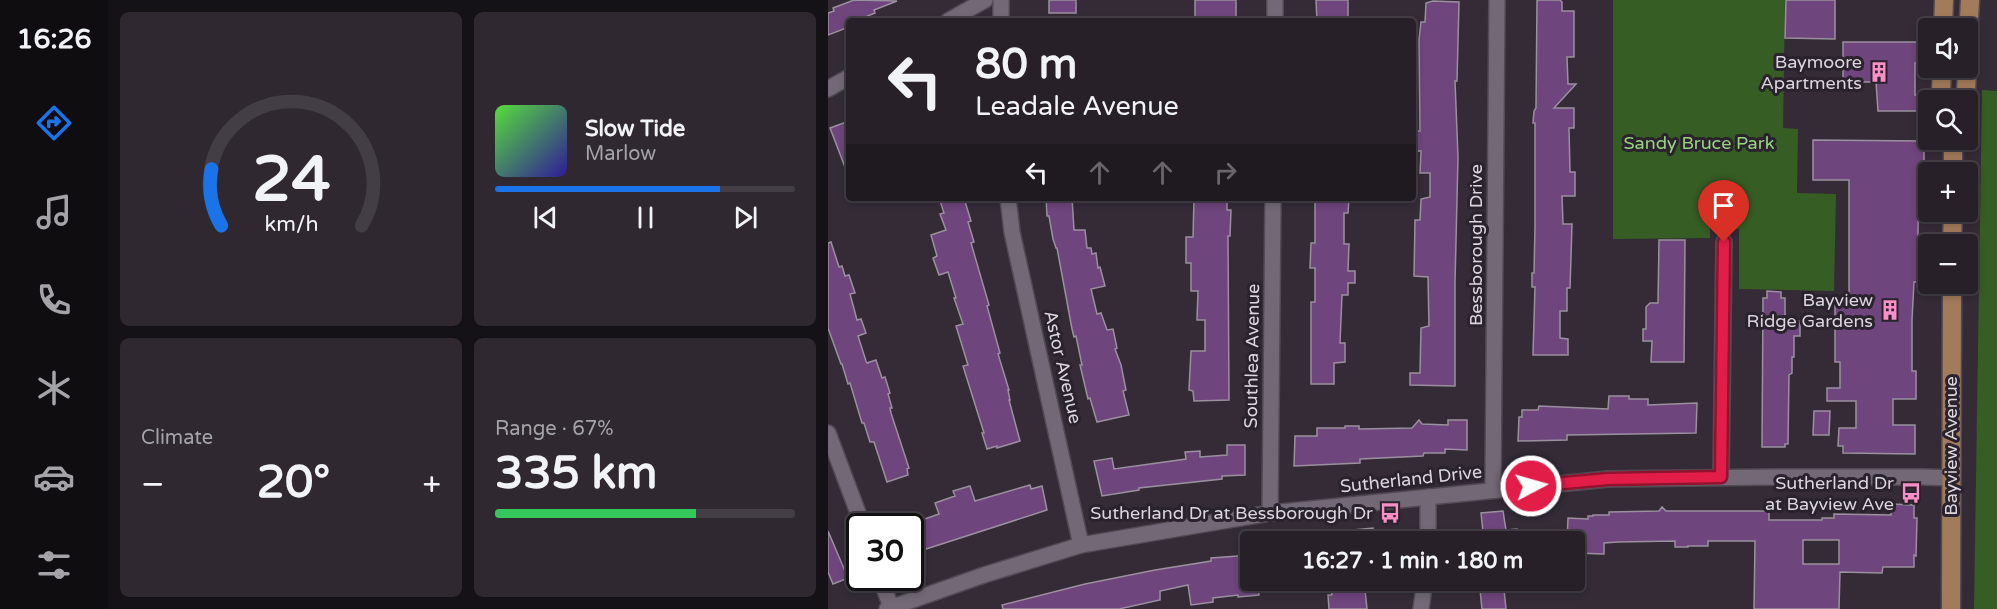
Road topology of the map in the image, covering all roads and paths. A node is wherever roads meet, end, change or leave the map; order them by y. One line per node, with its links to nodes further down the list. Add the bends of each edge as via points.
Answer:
1 (985, 0): 7 (street)
2 (1001, 0): 8 (street)
3 (1275, 0): 9 (street)
4 (1497, 0): 21 (street, Bessborough Drive)
5 (1944, 0): 10 (main road)
6 (1970, 0): 11 (main road)
7 (953, 18)
8 (1001, 18)
9 (1275, 18)
10 (1943, 18)
11 (1969, 18)
12 (846, 79): 13 (street)
13 (828, 89)
14 (1008, 201): 26 (street, Astor Avenue)
15 (1273, 201): 24 (street, Southlea Avenue)
16 (1724, 242): 19 (street)
17 (1952, 294): 20 (main road, Bayview Avenue)
18 (828, 433): 23 (street)
19 (1721, 477): 20 (street, Sutherland Drive); 21 (street, Sutherland Drive, via 1608,479)
20 (1952, 478): 31 (main road, Bayview Avenue)
21 (1493, 490): 22 (street, Sutherland Drive)
22 (1428, 497): 24 (street, Sutherland Drive); 25 (street)
23 (858, 513)
24 (1270, 513): 26 (street, Sutherland Drive)
25 (1428, 531)
26 (1081, 545): 29 (street, Sutherland Drive)
27 (884, 591): 29 (street)
28 (1423, 591): 30 (street)
29 (890, 608)
30 (1421, 609)
31 (1951, 609)

